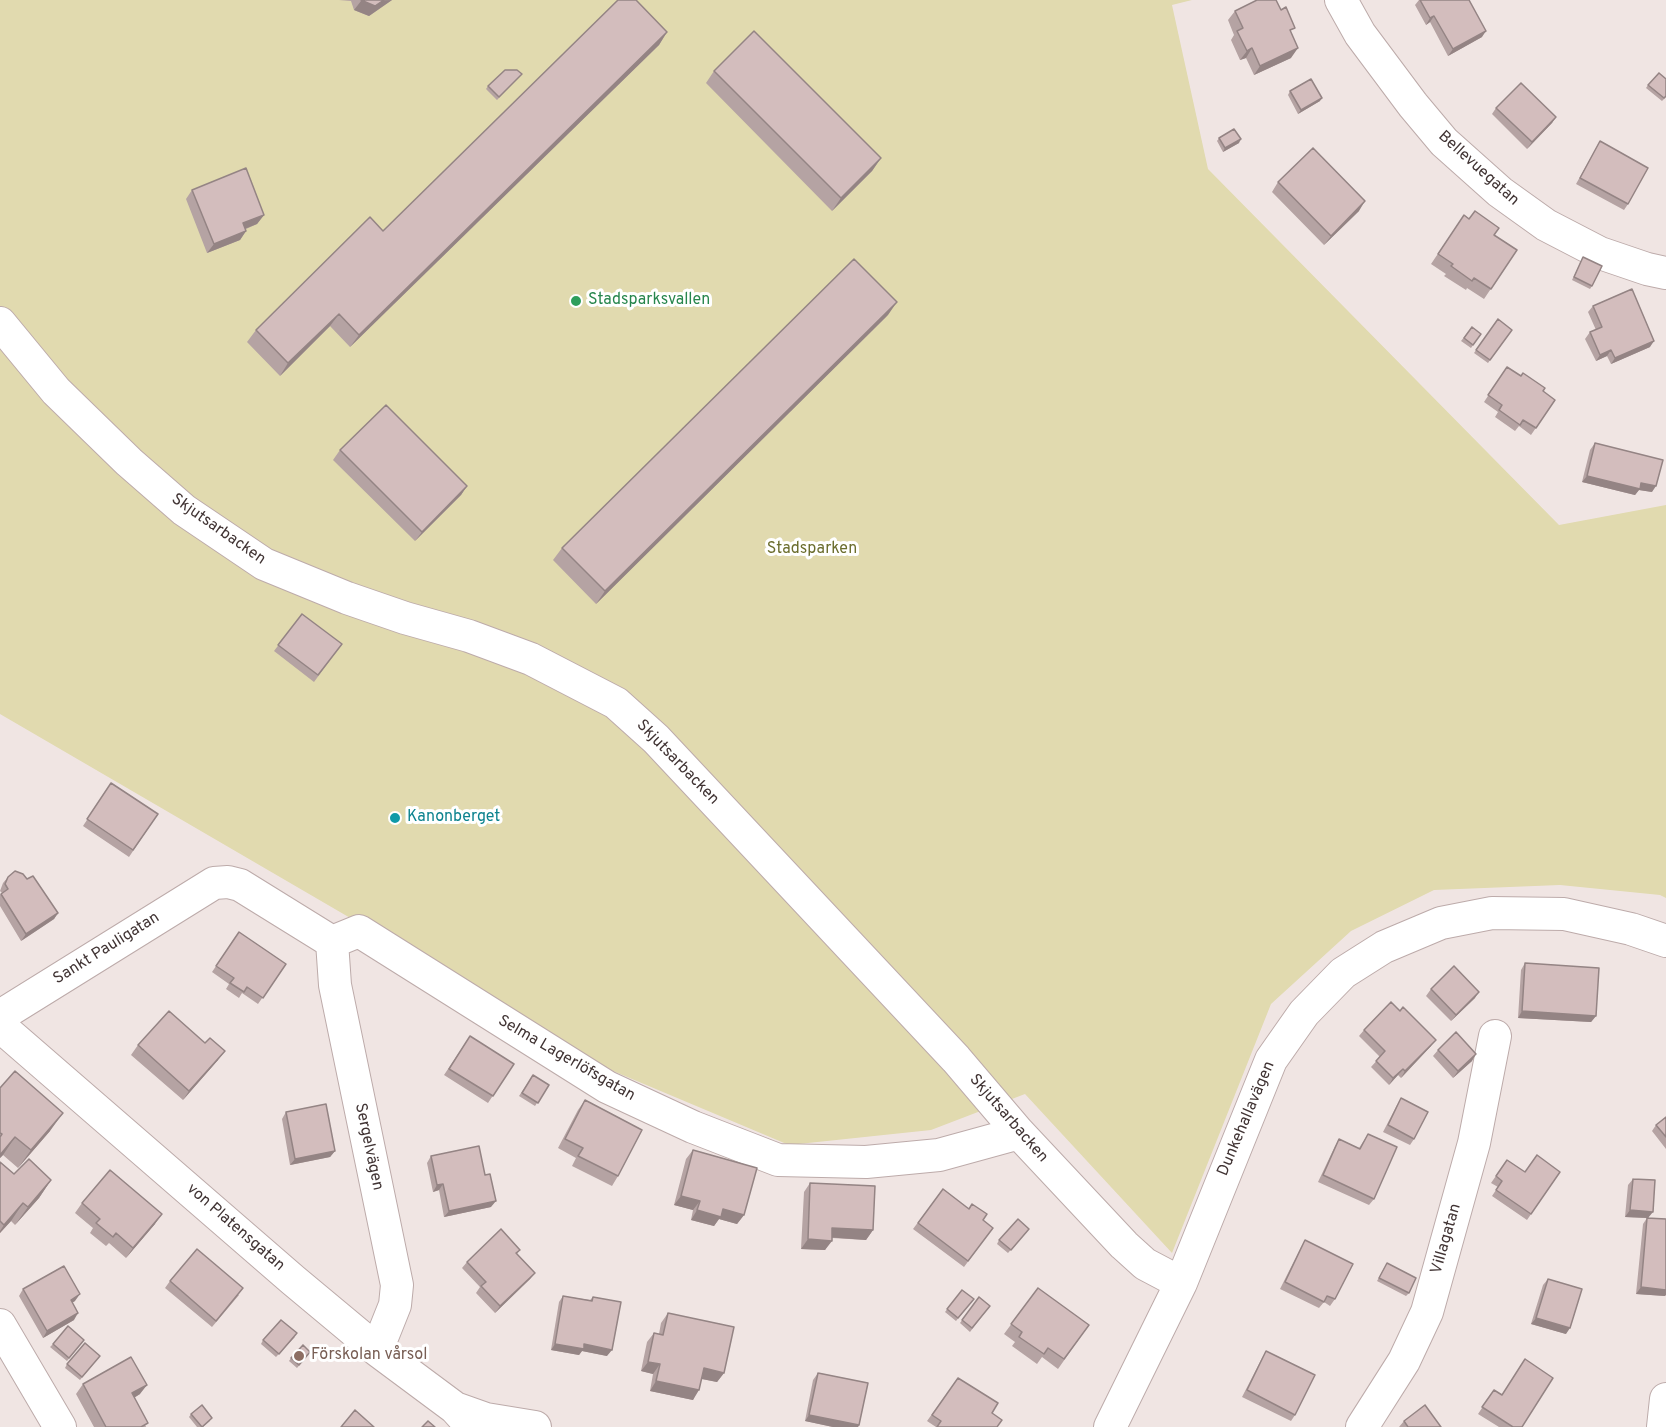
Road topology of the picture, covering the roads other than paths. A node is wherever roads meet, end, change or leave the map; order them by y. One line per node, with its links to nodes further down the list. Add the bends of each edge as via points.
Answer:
1 (1341, 0): 2 (street, Bellevuegatan, via 1360,34 1413,105 1444,142 1500,192 1546,225 1600,253)
2 (1666, 273)
3 (0, 323): 9 (street, Skjutsarbacken, via 63,398 129,462 184,510 264,564 347,598 531,659 616,703 656,739 934,1035)
4 (1666, 941): 10 (street, Dunkehallavägen, via 1564,914 1492,913 1441,923 1384,947 1343,973 1304,1013 1271,1060)
5 (332, 942): 6 (street, Sankt Pauligatan, via 240,885 214,883); 9 (street, Selma Lagerlöfsgatan, via 359,931 607,1087 693,1127 778,1160 866,1162 939,1155); 12 (street, Sergelvägen, via 335,985 397,1285 395,1305)
6 (0, 1016)
7 (0, 1026): 12 (street, von Platensgatan)
8 (1495, 1036): 18 (street, Villagatan, via 1474,1143 1427,1312 1404,1361)
9 (1019, 1133): 10 (street, Skjutsarbacken, via 1124,1245 1145,1264)
10 (1181, 1283): 17 (street, Dunkehallavägen)
11 (0, 1325): 15 (street)
12 (377, 1350): 14 (street, von Platensgatan)
13 (1666, 1399): 19 (street)
14 (464, 1418): 16 (street, von Platensgatan)
15 (60, 1427)
16 (535, 1427)
17 (1110, 1427)
18 (1362, 1427)
19 (1663, 1427)

